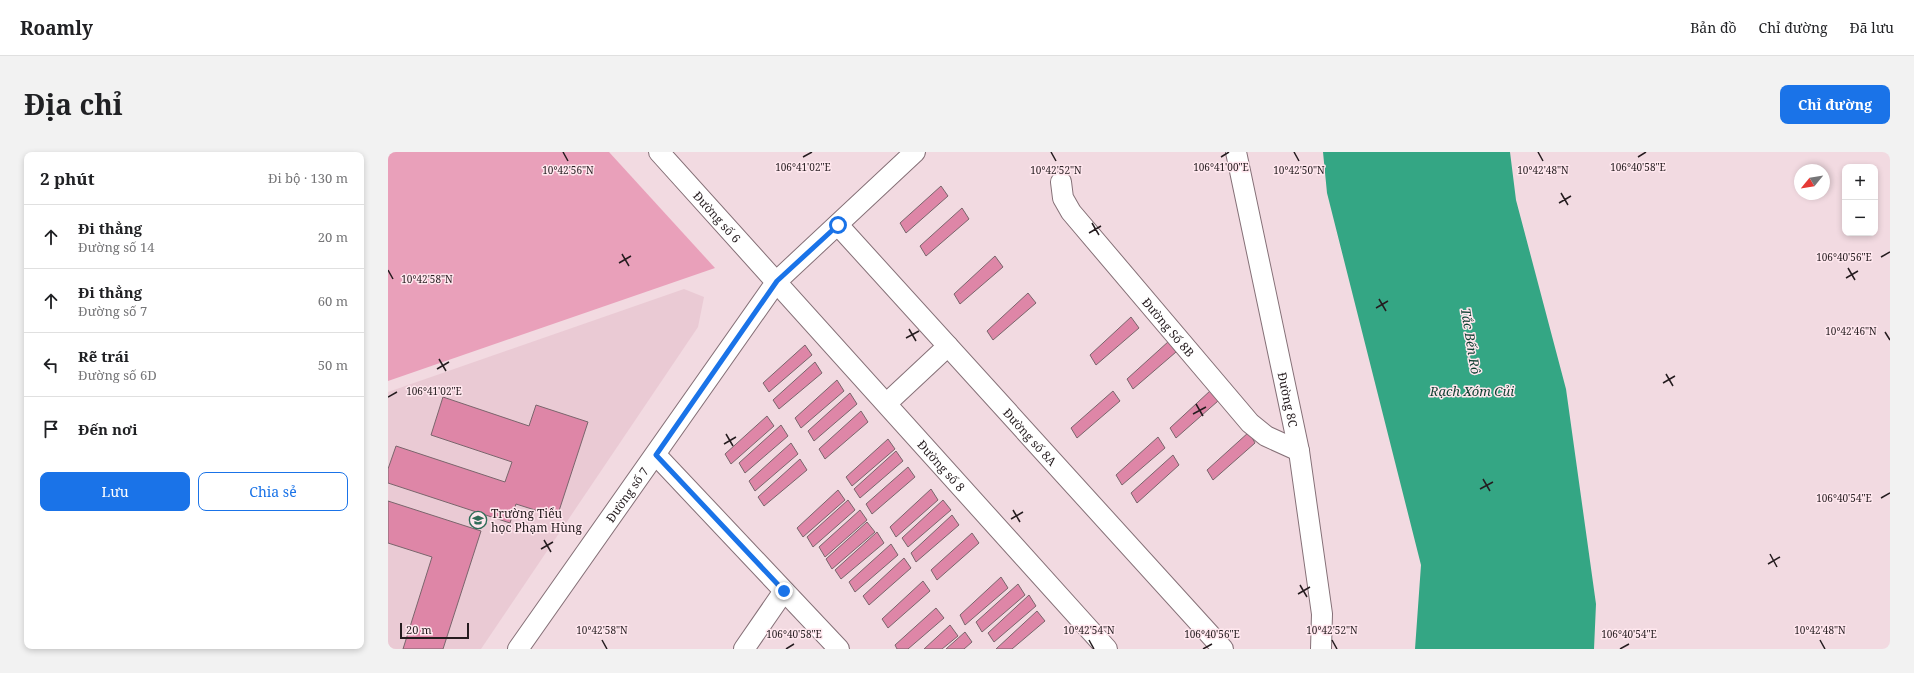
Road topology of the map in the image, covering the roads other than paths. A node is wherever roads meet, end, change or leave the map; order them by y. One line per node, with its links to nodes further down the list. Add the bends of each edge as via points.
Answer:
1 (659, 152): 6 (street, Đường số 6)
2 (916, 152): 5 (street, Đường số 7)
3 (1236, 152): 9 (street, Đường 8C)
4 (1060, 182): 9 (street, Đường Số 8B, via 1063,198 1071,212 1250,423 1266,436)
5 (838, 225): 6 (street, Đường số 7); 7 (street, Đường số 8A)
6 (777, 281): 8 (street, Đường số 8); 10 (street, Đường số 7)
7 (948, 346): 8 (street); 16 (street, Đường số 8A)
8 (887, 403): 15 (street, Đường số 8)
9 (1299, 451): 17 (street, Đường 8C, via 1322,614)
10 (656, 455): 11 (street); 12 (street, Đường số 7)
11 (784, 591): 13 (street); 14 (street)
12 (518, 649)
13 (744, 649)
14 (839, 649)
15 (1107, 649)
16 (1223, 649)
17 (1321, 649)

